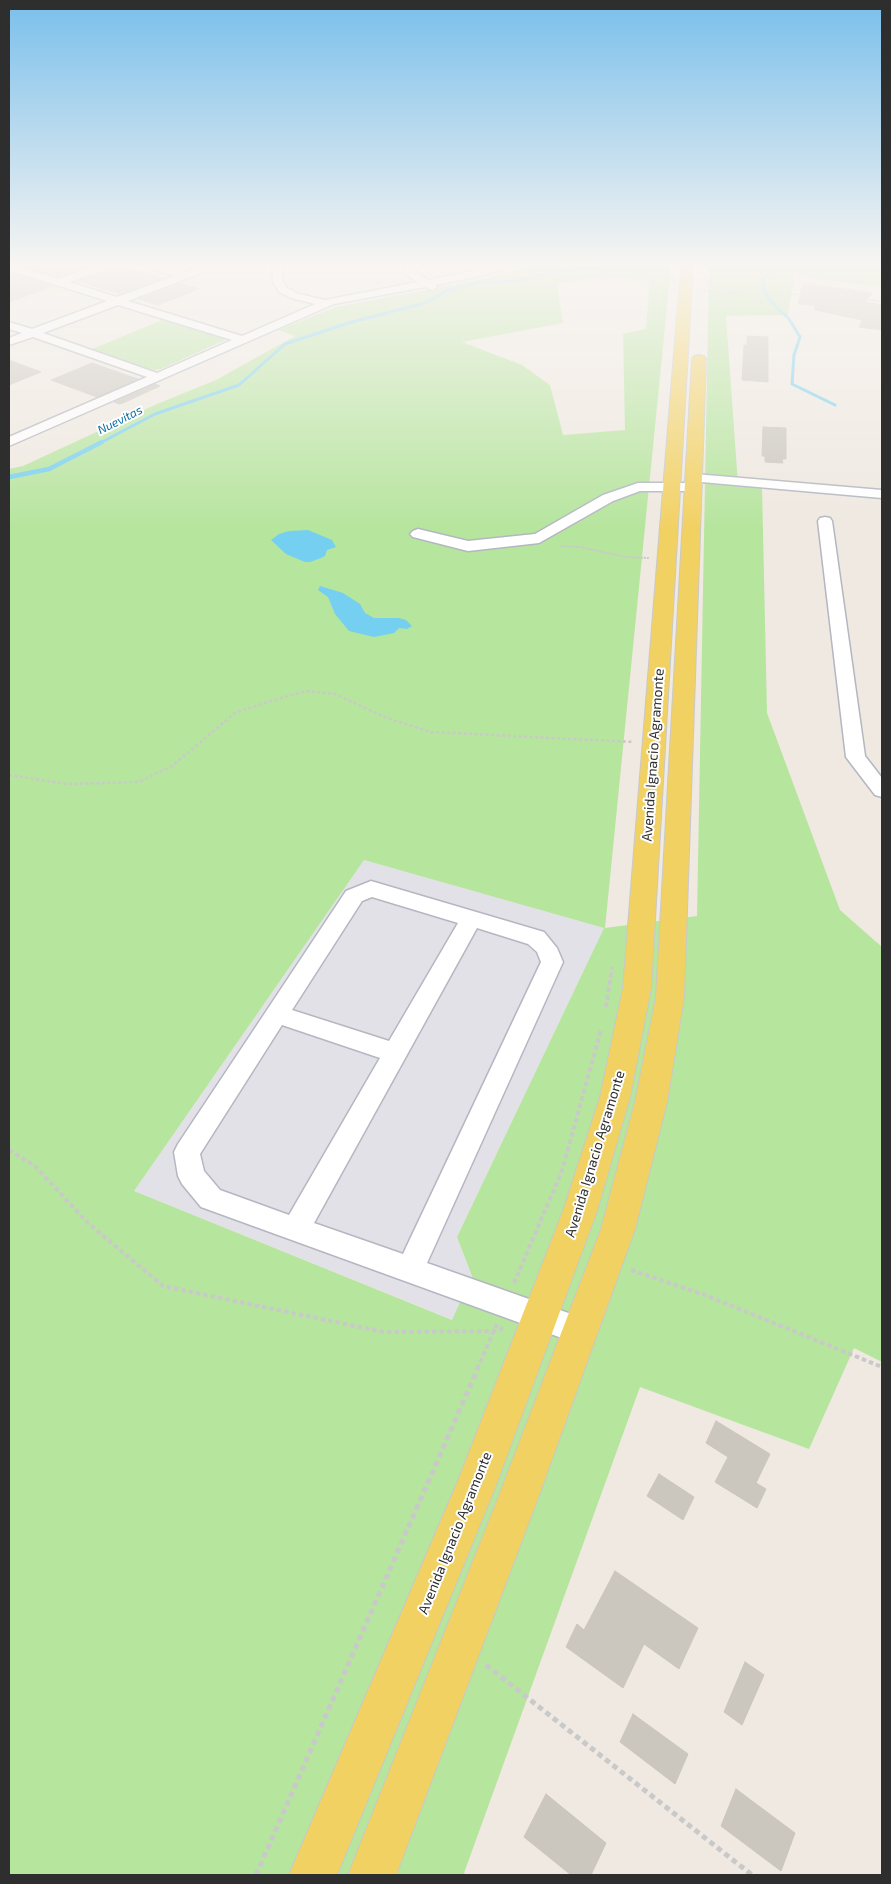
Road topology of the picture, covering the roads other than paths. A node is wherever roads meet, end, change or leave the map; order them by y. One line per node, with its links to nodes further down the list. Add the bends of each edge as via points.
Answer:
1 (92, 354): 4 (street)
2 (211, 354): 4 (street)
3 (693, 354): 6 (main road, Avenida Ignacio Agramonte)
4 (158, 377): 5 (street)
5 (10, 441)
6 (687, 484): 7 (street); 9 (street, via 638,487 608,498 539,538 468,546); 16 (main road, Avenida Ignacio Agramonte, via 667,559 639,743 637,988 615,1097 580,1211); 17 (main road, Avenida Ignacio Agramonte, via 670,997 651,1102 618,1229)
7 (882, 494)
8 (824, 521): 10 (street, via 856,757)
9 (418, 534)
10 (882, 791)
11 (471, 918): 12 (street, via 371,889 364,891 354,896); 13 (street); 15 (street, via 536,938 546,948 552,962)
12 (277, 1014): 13 (street); 14 (street, via 187,1152 191,1176 211,1199)
13 (395, 1053): 14 (street)
14 (296, 1230): 15 (street)
15 (410, 1270): 16 (street)
16 (540, 1317): 17 (street); 18 (main road, Avenida Ignacio Agramonte, via 475,1488)
17 (581, 1331): 19 (main road, Avenida Ignacio Agramonte)
18 (313, 1875)
19 (372, 1875)

